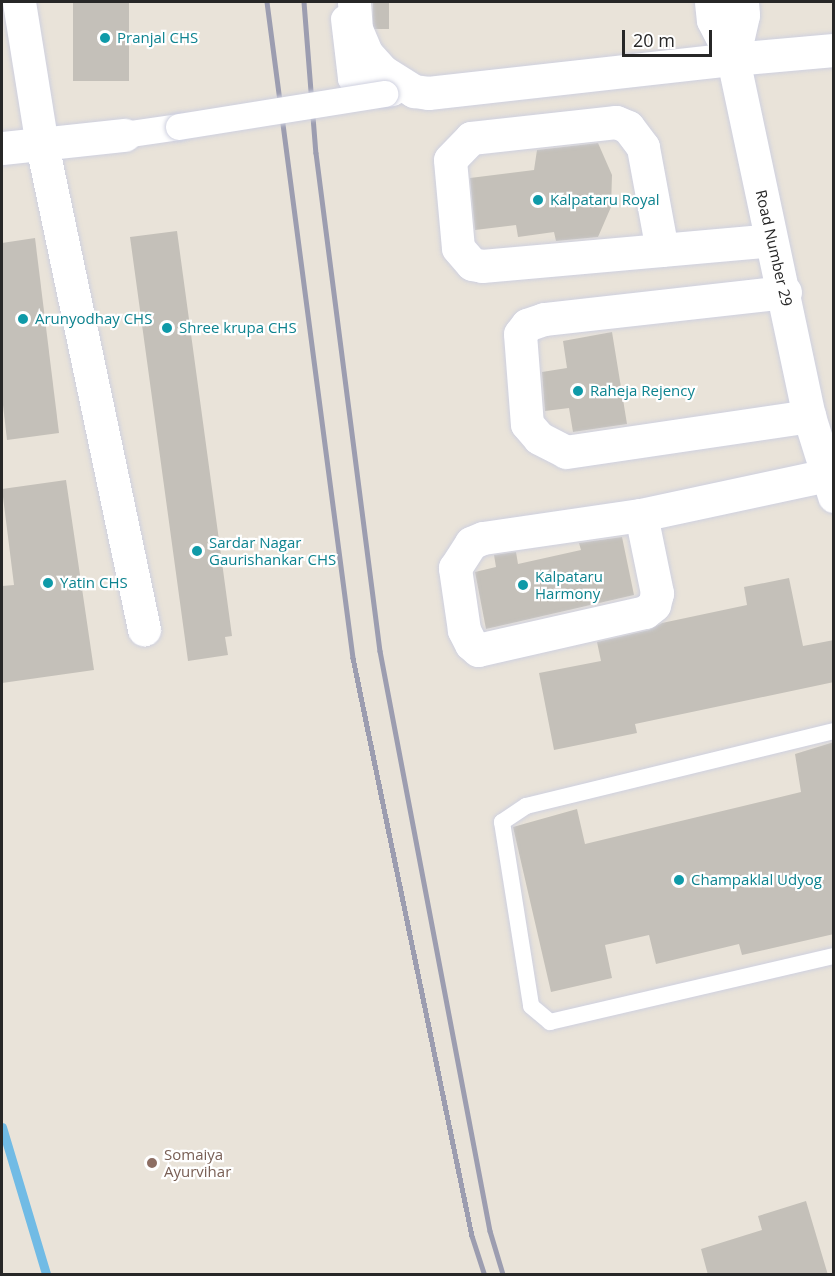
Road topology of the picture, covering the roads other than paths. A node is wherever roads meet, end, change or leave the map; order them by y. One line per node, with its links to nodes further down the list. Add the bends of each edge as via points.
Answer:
1 (19, 2): 10 (street)
2 (342, 2): 8 (street, via 351,79 371,77)
3 (354, 2): 8 (street, via 356,29 366,53)
4 (711, 2): 7 (street, Road Number 29, via 713,20)
5 (742, 2): 7 (street, via 743,15)
6 (834, 50): 7 (street)
7 (733, 58): 8 (street, via 480,89); 12 (street, Road Number 29)
8 (400, 92): 9 (street, bridge)
9 (124, 135): 10 (street)
10 (42, 145): 11 (street); 18 (street)
11 (2, 148)
12 (771, 240): 13 (street); 14 (street, Road Number 29)
13 (662, 250): 13 (street, via 472,264 458,248 450,160 471,138 616,122 627,127 643,147)
14 (785, 292): 15 (street, Road Number 29); 15 (street, via 544,319 527,325 520,334 527,424 539,438 566,452)
15 (809, 416): 16 (street, Road Number 29)
16 (831, 481): 17 (street)
17 (641, 515): 17 (street, via 471,543 455,568 464,630 471,644 478,650 645,612 654,605 657,593)
18 (144, 629)
19 (834, 731): 20 (lane, via 526,806 502,822 531,1006 550,1022)
20 (834, 956)

